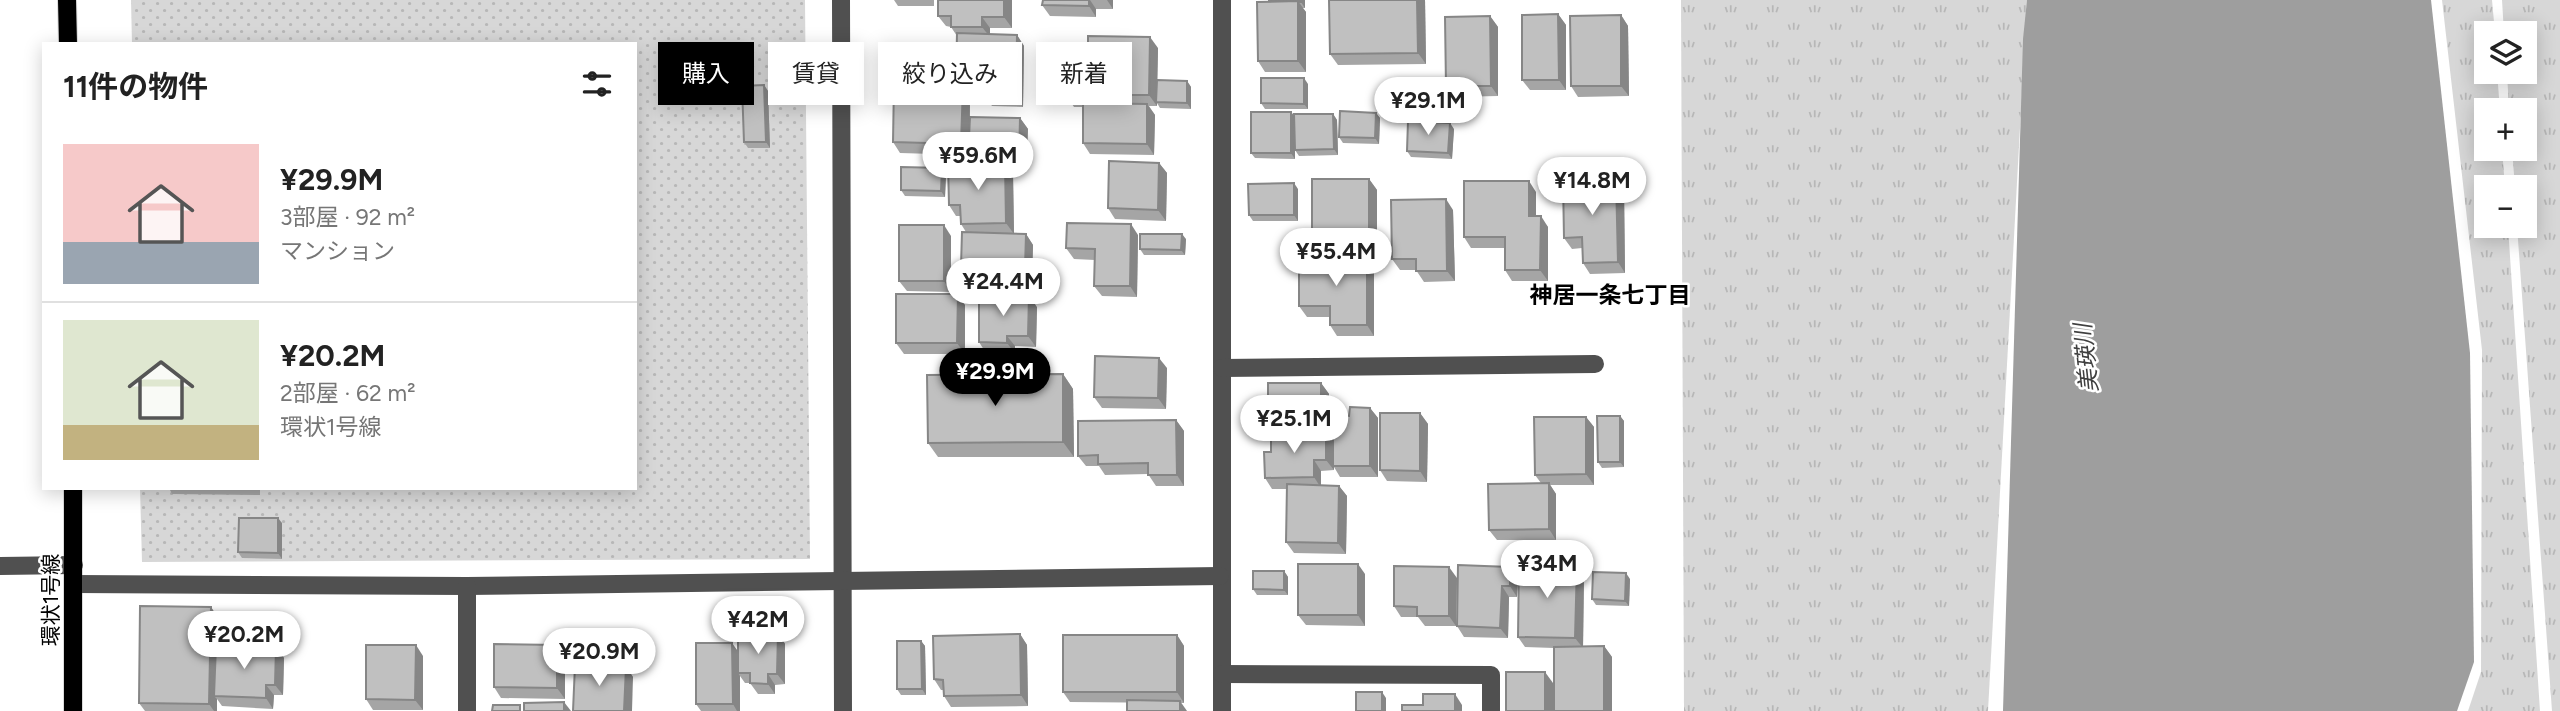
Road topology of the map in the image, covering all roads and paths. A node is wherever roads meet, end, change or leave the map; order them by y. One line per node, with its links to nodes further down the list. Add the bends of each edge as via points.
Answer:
1 (67, 0): 4 (main road)
2 (841, 0): 11 (street)
3 (1222, 0): 6 (street)
4 (68, 42)
5 (1595, 364): 6 (street)
6 (1222, 368): 10 (street)
7 (74, 490): 9 (main road, 環状1号線)
8 (0, 566): 9 (street)
9 (74, 575): 12 (street); 14 (main road, 環状1号線)
10 (1220, 576): 11 (street); 13 (street)
11 (843, 582): 12 (street); 16 (street)
12 (467, 586): 15 (street)
13 (1222, 674): 17 (street); 18 (street, via 1491,675)
14 (73, 711)
15 (467, 711)
16 (843, 711)
17 (1222, 711)
18 (1491, 711)

